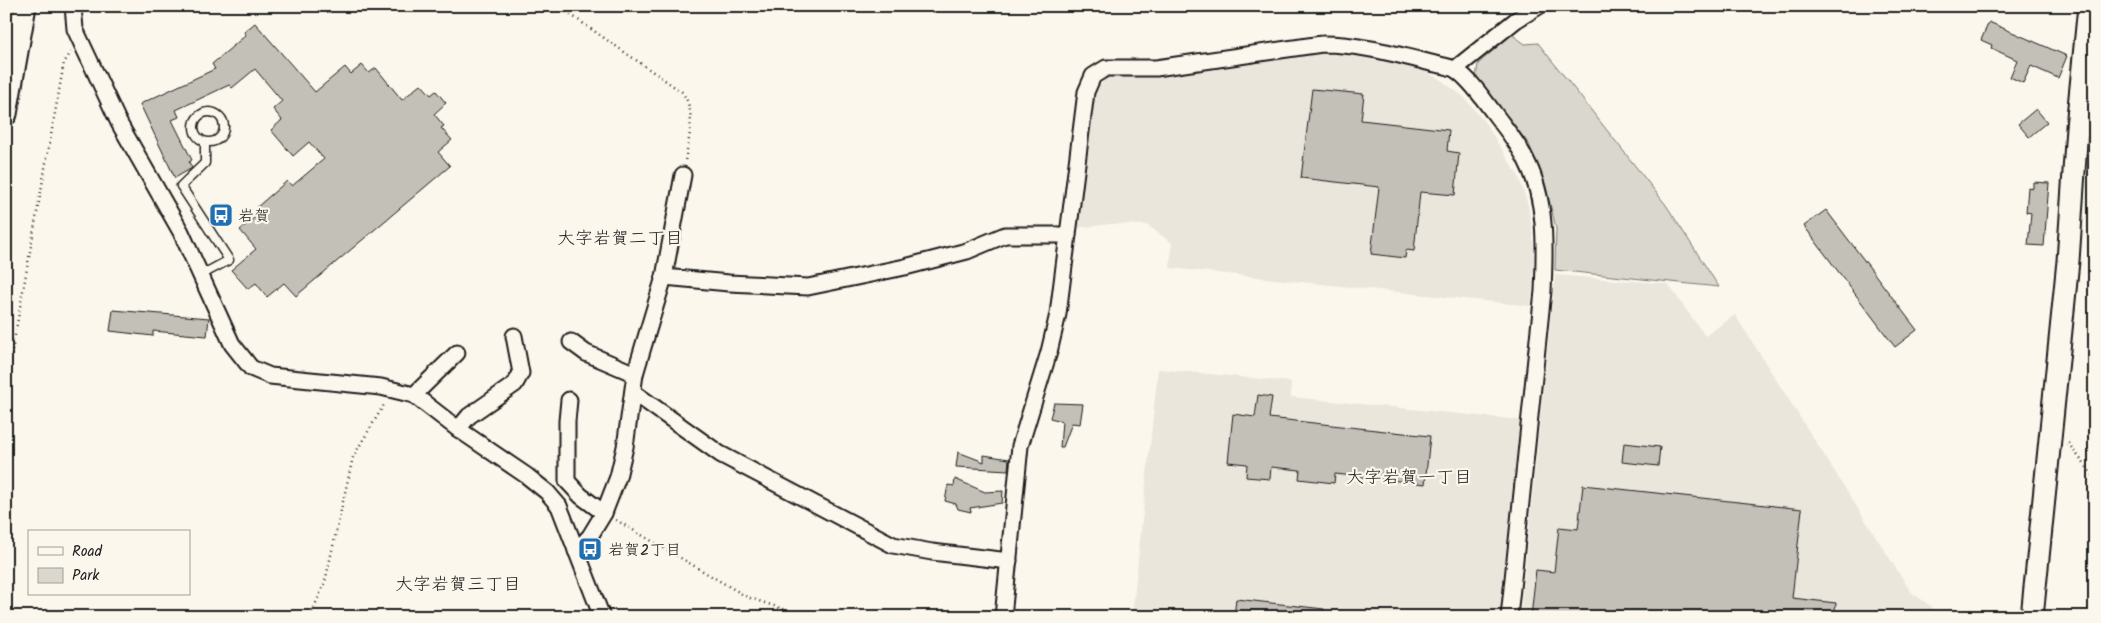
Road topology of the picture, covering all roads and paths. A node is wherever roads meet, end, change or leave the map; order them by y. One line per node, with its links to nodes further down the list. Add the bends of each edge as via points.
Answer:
1 (25, 6): 8 (street)
2 (73, 6): 6 (street, via 76,29)
3 (558, 6): 11 (path, via 682,92 691,109)
4 (1539, 6): 7 (street, via 1516,20)
5 (2088, 6): 9 (street)
6 (83, 46): 13 (street, via 119,123 181,232); 19 (path, via 72,50 64,63)
7 (1455, 69): 12 (street, via 1344,44 1322,44 1156,68 1106,68 1093,76 1086,92); 34 (street, via 1483,99 1527,160 1542,216 1545,244 1543,291)
8 (6, 114)
9 (2086, 128): 24 (street, via 2068,261)
10 (205, 142): 10 (lane, via 197,137 194,123 204,113 214,113 222,119 224,129 220,138); 13 (lane, via 205,163 181,186 229,260)
11 (683, 175): 14 (street)
12 (1068, 235): 14 (street, via 1006,235 966,251 808,288); 29 (street, via 1056,324 1020,446)
13 (201, 275): 20 (street, via 232,344 251,368 270,376)
14 (664, 277): 18 (street)
15 (514, 336): 25 (street, via 521,373 515,384 469,416)
16 (571, 342): 18 (street)
17 (457, 354): 22 (street)
18 (635, 374): 21 (street)
19 (6, 385)
20 (394, 389): 22 (street); 31 (path, via 353,457 325,582)
21 (633, 392): 27 (street, via 626,447); 29 (street, via 720,454 893,546)
22 (414, 395): 25 (street)
23 (569, 400): 27 (street, via 567,481)
24 (2053, 422): 26 (path); 35 (street)
25 (458, 430): 28 (street, via 547,492 559,506)
26 (2095, 478)
27 (604, 513): 28 (street); 30 (path, via 747,597)
28 (576, 551): 32 (street)
29 (1008, 561): 33 (street)
30 (792, 612)
31 (310, 617)
32 (602, 617)
33 (1003, 617)
34 (1508, 617)
35 (2032, 617)

